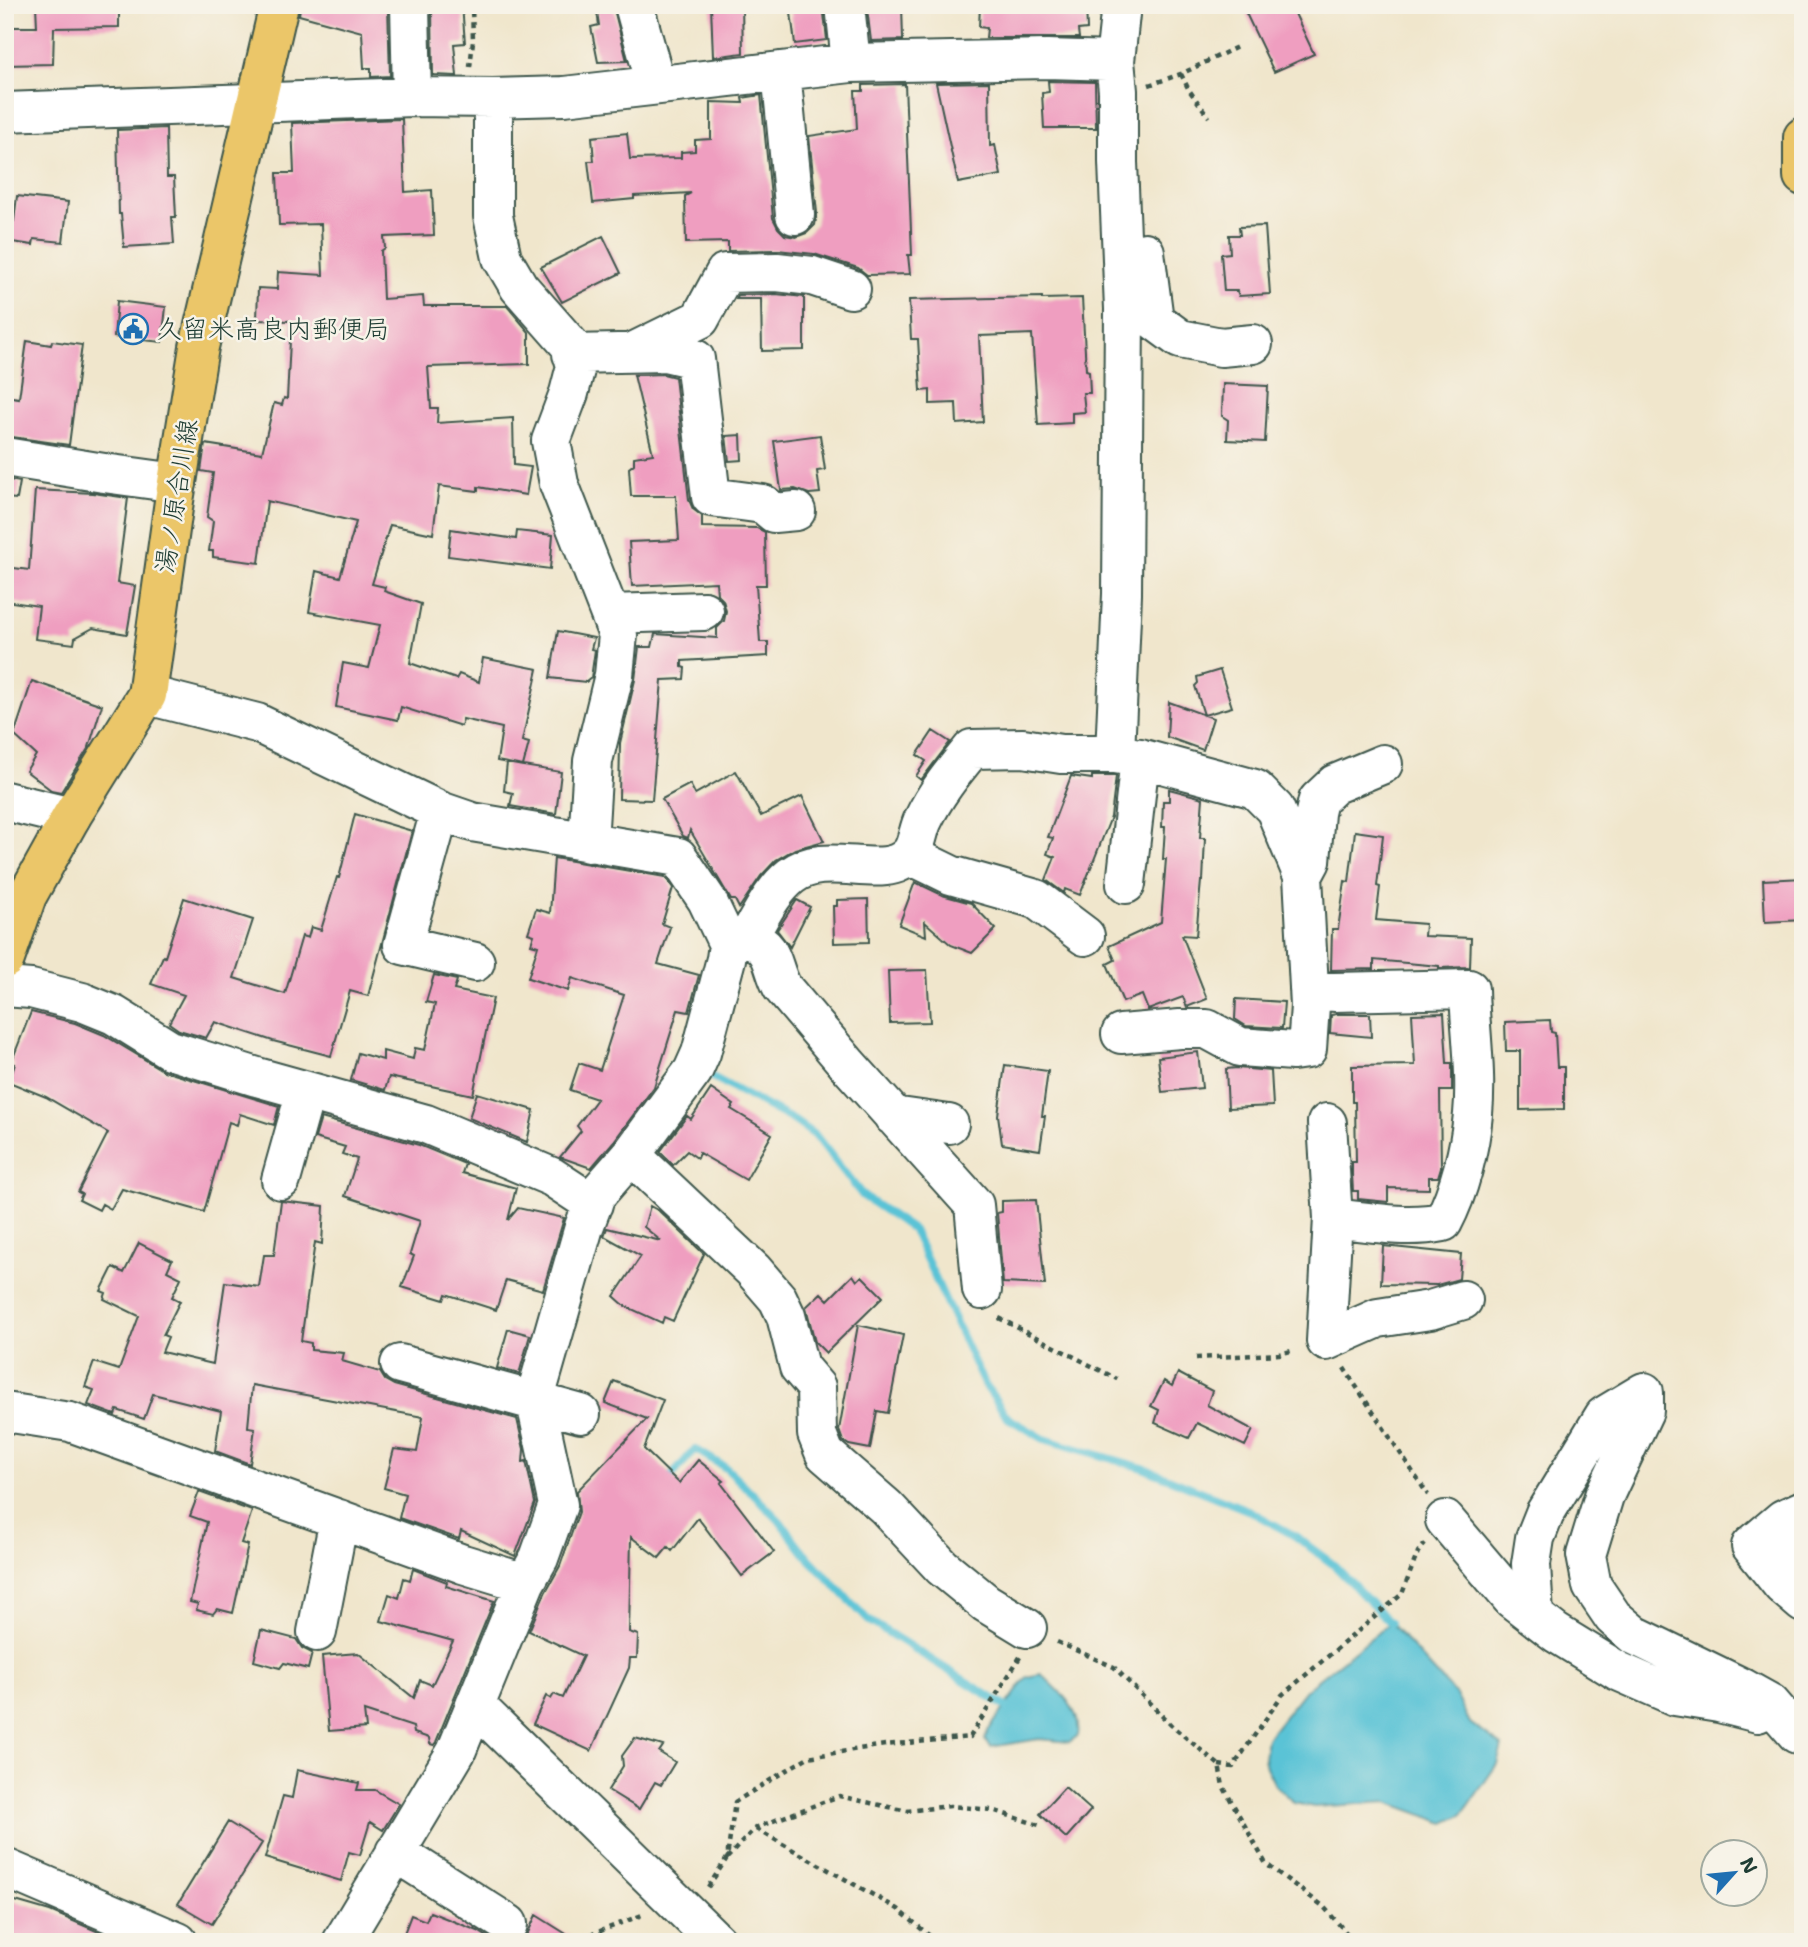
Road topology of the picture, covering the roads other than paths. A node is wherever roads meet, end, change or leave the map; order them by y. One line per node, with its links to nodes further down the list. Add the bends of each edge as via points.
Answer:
1 (279, 5): 12 (main road, 湯ノ原合川線)
2 (410, 5): 10 (street)
3 (634, 5): 9 (street)
4 (845, 5): 7 (street)
5 (1121, 5): 6 (street)
6 (1115, 61): 7 (street); 15 (street)
7 (851, 63): 8 (street)
8 (781, 71): 9 (street); 17 (street)
9 (656, 85): 11 (street, via 564,96)
10 (412, 97): 11 (street); 12 (street)
11 (480, 97): 21 (street, via 502,258 519,286 570,345)
12 (257, 104): 13 (street); 23 (main road, 湯ノ原合川線, via 199,347)
13 (5, 112)
14 (1803, 137): 16 (main road)
15 (1118, 162): 19 (street, via 1133,170 1140,196 1154,320 1180,339 1221,347); 28 (street)
16 (1803, 176)
17 (795, 215)
18 (850, 289): 20 (street, via 812,276 725,273 700,319)
19 (1253, 344)
20 (635, 351): 21 (street); 24 (street, via 695,359 711,497 763,504 774,513)
21 (572, 354): 26 (street, via 576,366 573,380 551,441 559,484)
22 (5, 457): 23 (street)
23 (177, 483): 27 (main road, 湯ノ原合川線)
24 (796, 511)
25 (704, 611): 26 (street)
26 (610, 614): 33 (street, via 618,635 617,648 593,761)
27 (148, 695): 31 (street, via 257,723); 32 (main road, 湯ノ原合川線)
28 (1128, 756): 34 (street, via 972,749 923,819); 35 (street, via 1255,789 1275,809); 36 (street)
29 (1384, 764): 35 (street, via 1335,784 1318,800 1311,861)
30 (5, 801): 32 (street)
31 (440, 811): 33 (street, via 472,822); 40 (street, via 403,945)
32 (71, 817): 39 (main road, 湯ノ原合川線, via 27,896)
33 (588, 843): 38 (street, via 678,857)
34 (910, 855): 37 (street, via 951,875 1036,900); 38 (street, via 876,868 812,865 793,874)
35 (1303, 876): 42 (street)
36 (1126, 884)
37 (1085, 936)
38 (738, 940): 45 (street, via 766,947 782,987); 48 (street, via 726,959 693,1071)
39 (5, 959)
40 (475, 962)
41 (5, 986): 44 (street, via 82,1002 114,1015 170,1050)
42 (1309, 989): 43 (street, via 1307,1049 1240,1047 1207,1029); 51 (street, via 1469,989 1474,1114 1460,1180 1443,1223 1399,1226)
43 (1121, 1034)
44 (306, 1091): 49 (street); 50 (street, via 426,1124 552,1177)
45 (893, 1116): 47 (street); 52 (street, via 974,1205)
46 (1327, 1123): 51 (street)
47 (949, 1124)
48 (631, 1155): 50 (street); 66 (street, via 778,1299 799,1367 816,1388 817,1434 825,1454 887,1507 942,1567 986,1603)
49 (281, 1180)
50 (593, 1204): 55 (street)
51 (1333, 1218): 53 (street, via 1326,1341 1378,1318)
52 (982, 1290)
53 (1463, 1300)
54 (400, 1364): 55 (street)
55 (536, 1402): 57 (street); 63 (street, via 558,1505)
56 (5, 1412): 59 (street, via 70,1422)
57 (581, 1414)
58 (1803, 1510): 64 (street, via 1783,1519 1751,1546)
59 (340, 1519): 63 (street); 67 (street)
60 (1445, 1520): 65 (street, via 1512,1600)
61 (1803, 1540): 62 (street, via 1785,1553)
62 (1803, 1556)
63 (525, 1583): 68 (street)
64 (1803, 1603)
65 (1534, 1616): 69 (street, via 1618,1671 1675,1696 1764,1715); 69 (street, via 1531,1564 1545,1513 1604,1416 1643,1392 1644,1410 1604,1496 1586,1555 1592,1586 1634,1635 1770,1703)
66 (1031, 1630)
67 (317, 1632)
68 (475, 1705): 70 (street, via 456,1752); 75 (street)
69 (1800, 1737)
70 (395, 1852): 72 (street); 74 (street)
71 (5, 1868): 73 (street)
72 (509, 1924)
73 (178, 1942)
74 (342, 1942)
75 (717, 1942)

